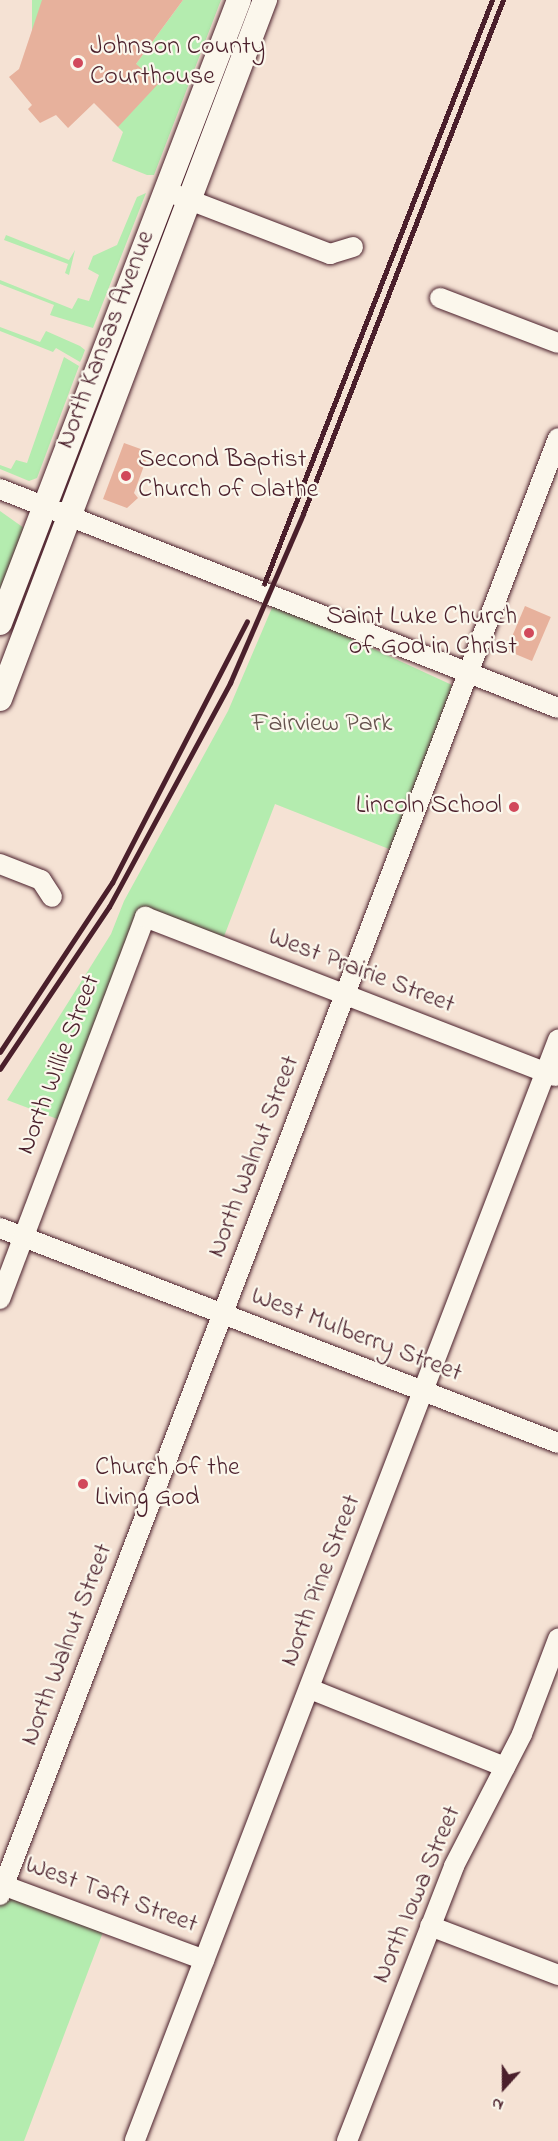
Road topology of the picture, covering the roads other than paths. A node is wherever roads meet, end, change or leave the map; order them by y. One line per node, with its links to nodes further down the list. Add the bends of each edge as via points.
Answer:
1 (239, 0): 3 (main road, North Kansas Avenue)
2 (265, 0): 4 (main road, North Kansas Avenue)
3 (166, 191): 4 (street); 10 (main road, North Kansas Avenue)
4 (191, 200): 5 (street, via 330,254); 11 (main road, North Kansas Avenue)
5 (353, 247)
6 (440, 298): 7 (street)
7 (558, 343)
8 (558, 438): 13 (street, North Walnut Street)
9 (0, 489): 10 (street)
10 (45, 506): 11 (street); 12 (main road, North Kansas Avenue)
11 (70, 516): 13 (street); 14 (main road, North Kansas Avenue)
12 (0, 623)
13 (468, 673): 15 (street); 19 (street, North Walnut Street)
14 (0, 699)
15 (558, 708)
16 (0, 864): 17 (street, via 41,880)
17 (52, 897)
18 (145, 917): 19 (street, West Prairie Street); 23 (street, North Willie Street)
19 (346, 995): 21 (street, West Prairie Street); 25 (street, North Walnut Street)
20 (558, 1040): 21 (street, North Pine Street)
21 (552, 1075): 26 (street, North Pine Street)
22 (0, 1228): 23 (street, West Mulberry Street)
23 (24, 1237): 24 (street, North Willie Street); 25 (street, West Mulberry Street)
24 (0, 1299)
25 (224, 1313): 26 (street, West Mulberry Street); 31 (street, North Walnut Street)
26 (423, 1391): 27 (street, West Mulberry Street); 29 (street, North Pine Street)
27 (558, 1443)
28 (558, 1640): 30 (street, North Iowa Street)
29 (310, 1689): 30 (street); 33 (street, North Pine Street)
30 (505, 1767): 32 (street, North Iowa Street, via 454,1866)
31 (1, 1888): 33 (street, West Taft Street)
32 (430, 1926): 34 (street); 36 (street, North Iowa Street)
33 (204, 1960): 35 (street, North Pine Street)
34 (558, 1975)
35 (135, 2140)
36 (347, 2141)

